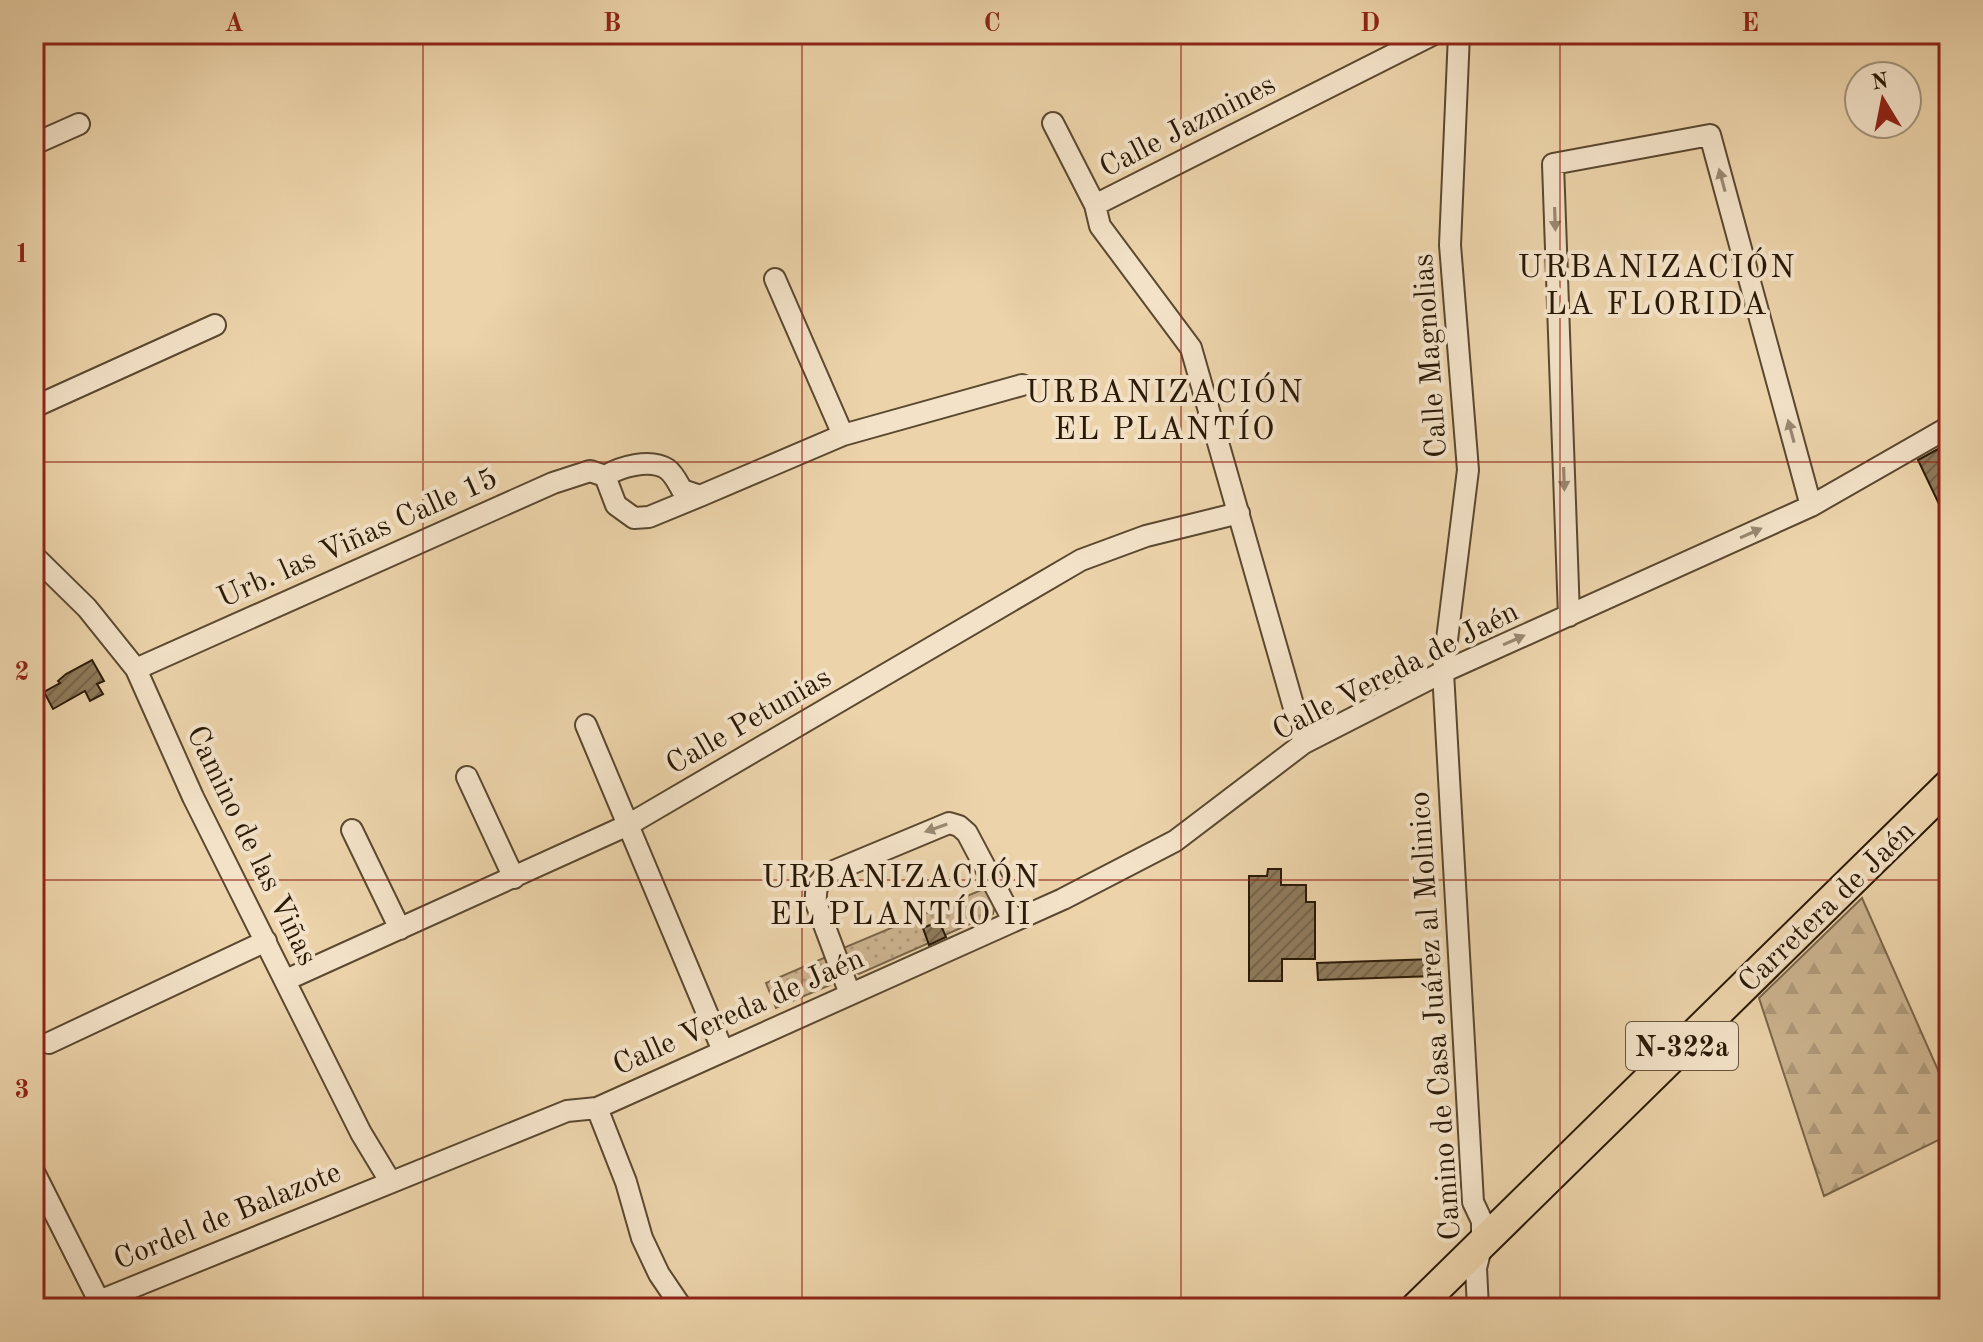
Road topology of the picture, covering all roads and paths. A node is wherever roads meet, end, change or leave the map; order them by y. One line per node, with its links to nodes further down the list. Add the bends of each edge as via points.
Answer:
1 (1434, 34): 6 (street, Calle Jazmines)
2 (1459, 34): 20 (street, Calle Magnolias, via 1450,245 1468,470)
3 (1053, 123): 6 (street)
4 (79, 124): 5 (street)
5 (34, 144)
6 (1095, 205): 16 (street, via 1100,226 1191,348)
7 (775, 279): 12 (street)
8 (215, 325): 10 (street)
9 (1022, 385): 12 (street)
10 (34, 407)
11 (1949, 427): 15 (street, Calle Vereda de Jaén)
12 (843, 435): 14 (street)
13 (605, 476): 14 (street, Urb. las Viñas Calle 15, via 649,464 665,468 682,490); 14 (street, via 616,505 634,518); 19 (street, Urb. las Viñas Calle 15, via 590,471 553,483)
14 (700, 496)
15 (1811, 506): 18 (street, Calle Vereda de Jaén, one-way to 15); 18 (street, one-way to 18, via 1710,135 1553,164)
16 (1239, 513): 22 (street); 25 (street, Calle Petunias, via 1146,536 1081,560)
17 (34, 556): 19 (street, Camino de las Viñas, via 87,608)
18 (1569, 616): 20 (street, Calle Vereda de Jaén, one-way to 18)
19 (136, 669): 30 (street, Camino de las Viñas)
20 (1443, 672): 22 (street, Calle Vereda de Jaén); 38 (street, Camino de Casa Juárez al Molinico, via 1473,1202)
21 (586, 725): 25 (street)
22 (1304, 743): 28 (street, Calle Vereda de Jaén, via 1175,841)
23 (467, 777): 27 (street)
24 (1949, 785): 38 (highway, Carretera de Jaén / N-322a, via 1566,1161)
25 (628, 825): 27 (street, Calle Petunias); 34 (street)
26 (352, 830): 29 (street)
27 (514, 878): 29 (street, Calle Petunias)
28 (1013, 920): 32 (street, Calle Vereda de Jaén); 32 (street, one-way to 32, via 967,833 949,823 829,873 819,881 816,903)
29 (400, 929): 31 (street, Calle Petunias)
30 (266, 941): 31 (street, Camino de las Viñas); 33 (street)
31 (286, 980): 37 (street, Camino de las Viñas)
32 (850, 994): 34 (street, Calle Vereda de Jaén)
33 (49, 1043)
34 (723, 1051): 35 (street, Calle Vereda de Jaén)
35 (597, 1108): 37 (street, Calle Vereda de Jaén, via 567,1111); 40 (street, via 642,1238)
36 (34, 1172): 39 (street)
37 (390, 1181): 39 (street, Cordel de Balazote)
38 (1482, 1233): 41 (highway, Carretera de Jaén / N-322a); 42 (street, Camino de Casa Juárez al Molinico, via 1476,1268)
39 (93, 1304)
40 (682, 1308)
41 (1416, 1308)
42 (1478, 1308)

